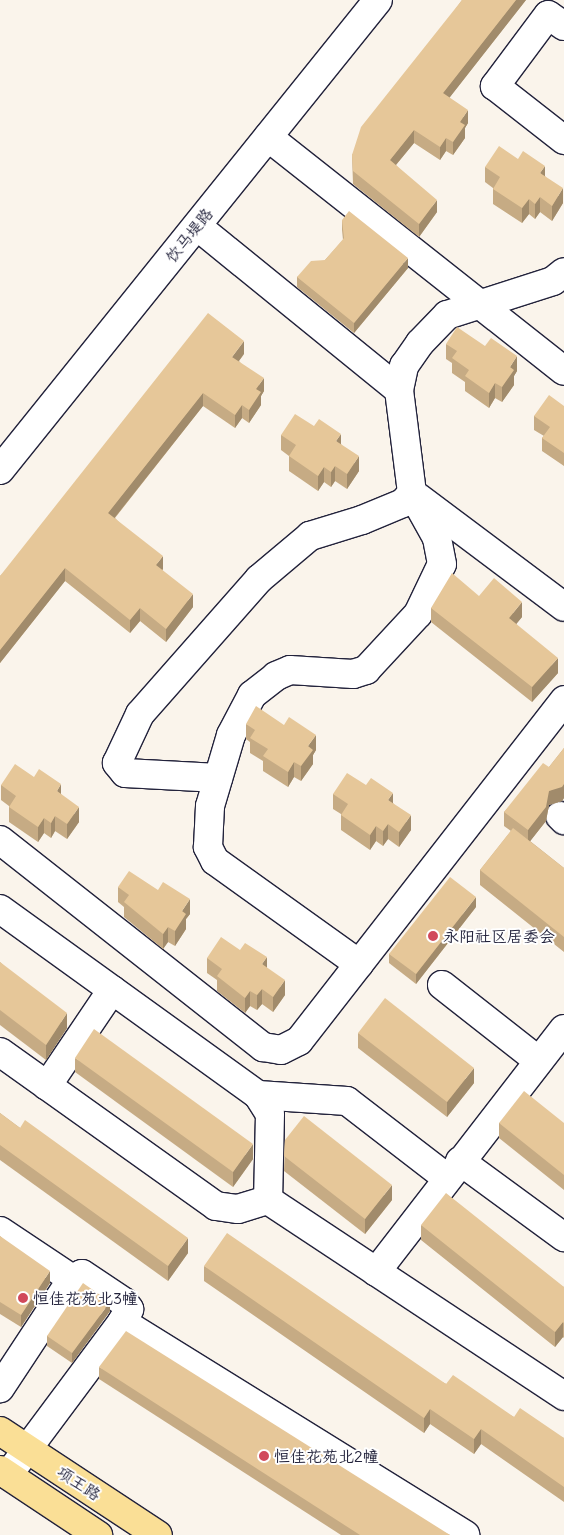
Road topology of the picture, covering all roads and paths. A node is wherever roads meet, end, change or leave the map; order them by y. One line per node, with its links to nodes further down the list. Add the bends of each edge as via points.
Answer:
1 (378, 0): 3 (street, 饮马堤路)
2 (564, 26): 4 (street, via 548,15 495,86)
3 (268, 136): 5 (street, 饮马堤路); 7 (street)
4 (564, 140)
5 (197, 226): 9 (street); 10 (street, 饮马堤路)
6 (564, 272): 7 (street, via 553,281)
7 (478, 303): 8 (street); 9 (street, via 447,315 420,344 404,366)
8 (564, 371)
9 (399, 390): 11 (street)
10 (0, 470)
11 (412, 493): 12 (street); 14 (street, via 437,538 442,564 418,614 366,670 352,674 290,670 264,685 244,706); 14 (street, via 403,502 362,520 310,536 259,579 140,714 117,763 125,773)
12 (564, 607)
13 (564, 700): 17 (street)
14 (218, 778): 17 (street, via 207,833 208,847 215,861)
15 (0, 840): 17 (street, via 263,1046 281,1050 299,1041)
16 (0, 909): 19 (street)
17 (359, 964)
18 (442, 984): 22 (street)
19 (112, 990): 23 (street); 24 (street)
20 (564, 1029): 22 (street)
21 (0, 1052): 23 (street)
22 (539, 1061): 25 (street)
23 (47, 1086): 26 (street, via 216,1206 238,1209)
24 (258, 1095): 25 (street, via 347,1101); 26 (street, via 270,1114)
25 (453, 1170): 28 (street); 29 (street)
26 (268, 1200): 29 (street)
27 (0, 1231): 30 (street)
28 (564, 1236)
29 (376, 1272): 33 (street)
30 (72, 1279): 31 (street, via 82,1274 124,1302 129,1309); 32 (street)
31 (122, 1322): 35 (street); 39 (street)
32 (0, 1388)
33 (564, 1396)
34 (0, 1431): 35 (main road, 项王路)
35 (28, 1449): 36 (street); 38 (main road, 项王路)
36 (4, 1472): 37 (main road, 项王路)
37 (98, 1535)
38 (158, 1535)
39 (465, 1535)

